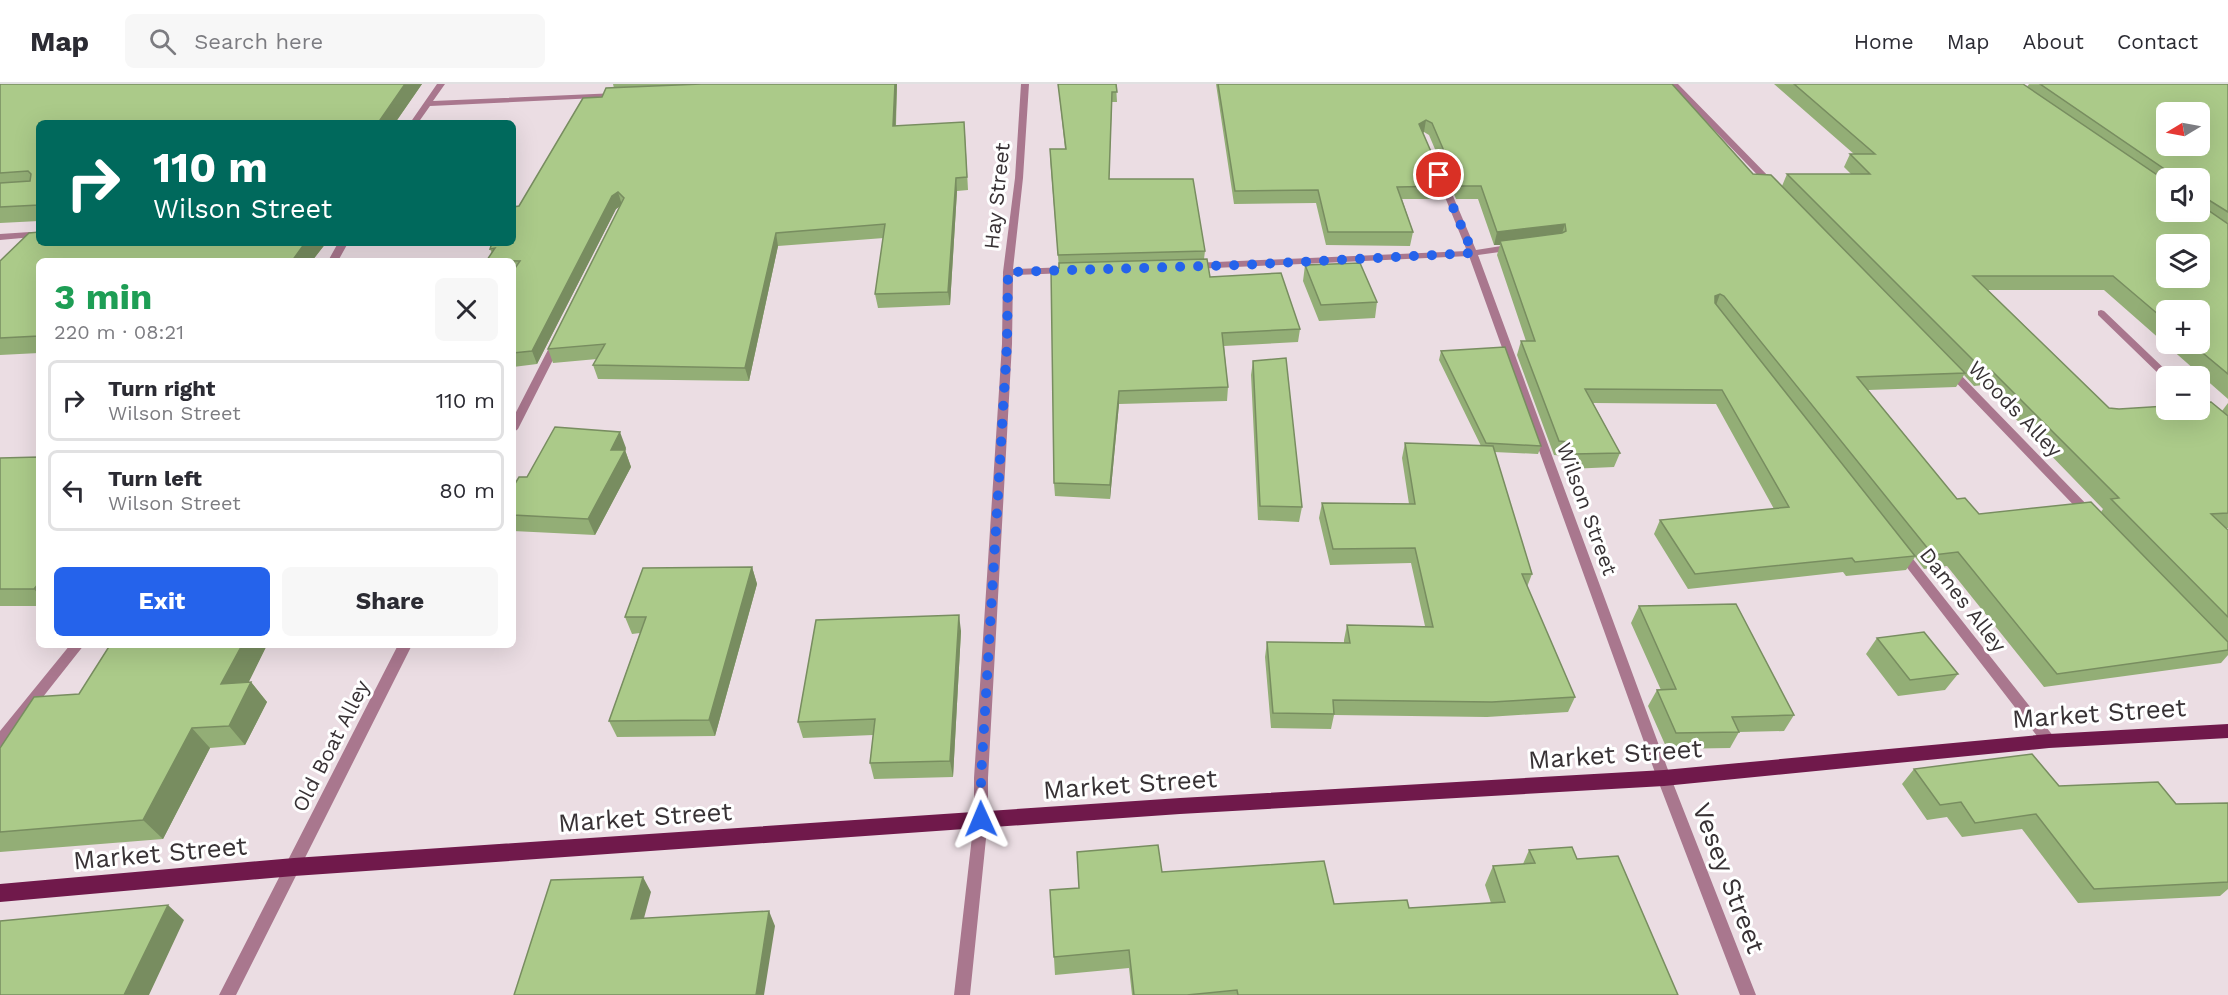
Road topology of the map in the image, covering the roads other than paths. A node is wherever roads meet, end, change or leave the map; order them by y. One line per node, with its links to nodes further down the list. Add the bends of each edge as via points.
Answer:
1 (441, 84): 5 (street)
2 (1025, 84): 15 (street, Hay Street)
3 (1674, 84): 8 (street)
4 (629, 95): 5 (street)
5 (426, 104): 6 (street)
6 (416, 120)
7 (1436, 168): 12 (street, Wilson Street)
8 (1782, 195)
9 (30, 235): 10 (street)
10 (0, 237)
11 (1526, 245): 12 (street)
12 (1473, 253): 13 (street); 28 (street, Wilson Street)
13 (1183, 267)
14 (1078, 270): 15 (street)
15 (1008, 272): 29 (street, Hay Street)
16 (2102, 314): 19 (street)
17 (560, 335): 20 (street)
18 (1939, 358): 21 (street, Woods Alley)
19 (2157, 366)
20 (516, 423)
21 (2096, 520)
22 (1896, 545): 27 (street, Dames Alley)
23 (76, 648): 26 (street)
24 (404, 648): 30 (street, Old Boat Alley)
25 (2228, 731): 27 (main road, Market Street)
26 (0, 741)
27 (2049, 741): 28 (main road, Market Street)
28 (1664, 778): 29 (main road, Market Street); 34 (street, Vesey Street)
29 (981, 819): 30 (main road, Market Street); 33 (street, Hay Street)
30 (294, 867): 31 (main road, Market Street); 32 (street, Old Boat Alley)
31 (0, 893)
32 (227, 995)
33 (962, 995)
34 (1748, 995)

